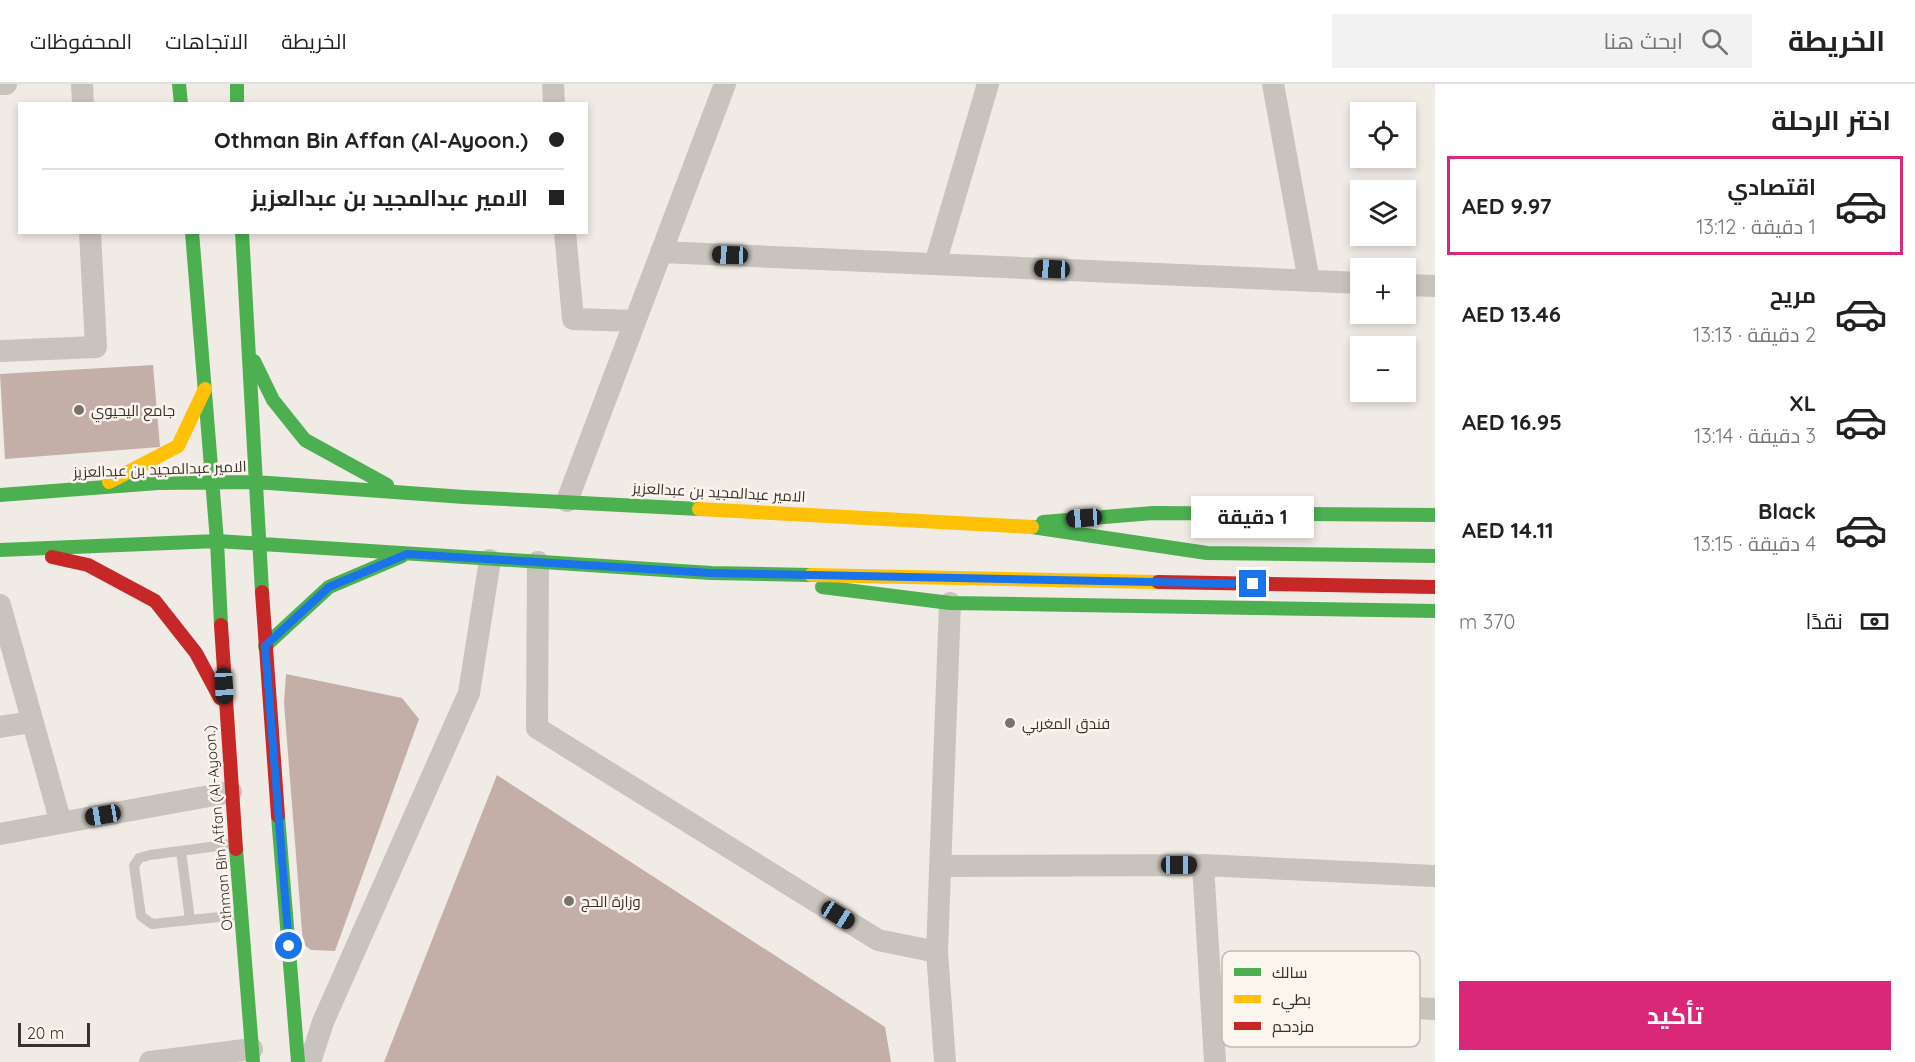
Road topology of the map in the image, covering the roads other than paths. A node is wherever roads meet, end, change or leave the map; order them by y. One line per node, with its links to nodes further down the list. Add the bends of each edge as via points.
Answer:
1 (0, 84): 2 (street)
2 (6, 84)
3 (82, 84): 10 (street)
4 (179, 84): 11 (main road)
5 (237, 84): 12 (main road)
6 (553, 84): 13 (street)
7 (725, 84): 18 (street)
8 (988, 84): 19 (street)
9 (1273, 84): 20 (street)
10 (83, 102)
11 (180, 102)
12 (237, 102)
13 (554, 102)
14 (90, 234): 26 (street, via 96,347)
15 (192, 234): 27 (main road, Othman Bin Affan (Al-Ayoon.))
16 (242, 234): 25 (main road)
17 (565, 234): 24 (street, via 573,319)
18 (662, 252): 19 (street); 24 (street)
19 (935, 264): 20 (street)
20 (1309, 280): 21 (street)
21 (1350, 282)
22 (1416, 285): 23 (street)
23 (1435, 286)
24 (635, 321): 33 (street)
25 (247, 344): 29 (main road); 31 (main road, via 273,400 305,440)
26 (0, 351)
27 (206, 387): 28 (main road, Othman Bin Affan (Al-Ayoon.)); 30 (main road, via 178,446)
28 (212, 480): 29 (main road, الامير عبدالمجيد بن عبدالعزيز); 30 (main road, الامير عبدالمجيد بن عبدالعزيز); 36 (main road, Othman Bin Affan (Al-Ayoon.))
29 (255, 482): 31 (main road, الامير عبدالمجيد بن عبدالعزيز); 37 (main road)
30 (101, 486): 32 (main road, الامير عبدالمجيد بن عبدالعزيز)
31 (402, 492): 33 (main road, الامير عبدالمجيد بن عبدالعزيز)
32 (0, 495)
33 (567, 501): 35 (main road, الامير عبدالمجيد بن عبدالعزيز)
34 (1435, 515): 35 (main road, via 1153,513)
35 (1015, 524): 41 (main road, الامير عبدالمجيد بن عبدالعزيز, via 1207,553)
36 (218, 541): 37 (main road); 38 (main road); 51 (main road, Othman Bin Affan (Al-Ayoon.))
37 (259, 545): 40 (main road); 50 (main road)
38 (18, 549): 39 (main road); 51 (main road, via 88,565 155,602 196,653)
39 (0, 550)
40 (407, 554): 42 (main road); 50 (main road, via 329,587)
41 (1435, 556)
42 (490, 560): 43 (main road); 72 (street, via 469,693)
43 (538, 562): 44 (main road); 64 (street, via 537,728 878,940)
44 (711, 573): 45 (main road); 46 (main road)
45 (1435, 587)
46 (950, 603): 48 (main road); 60 (street)
47 (0, 605): 49 (street)
48 (1435, 611)
49 (3, 630): 52 (street)
50 (265, 646): 71 (main road)
51 (224, 706): 54 (main road, Othman Bin Affan (Al-Ayoon.))
52 (32, 722): 53 (street); 55 (street)
53 (0, 727)
54 (231, 792): 55 (street); 57 (main road, Othman Bin Affan (Al-Ayoon.))
55 (61, 823): 56 (street)
56 (0, 834)
57 (236, 843): 58 (lane); 62 (main road, Othman Bin Affan (Al-Ayoon.))
58 (181, 851): 63 (lane); 63 (lane, via 140,858 134,866 141,916 152,924)
59 (1203, 865): 60 (street); 61 (street); 65 (street)
60 (940, 866): 64 (street)
61 (1435, 876)
62 (242, 915): 63 (lane); 69 (main road, Othman Bin Affan (Al-Ayoon.))
63 (190, 920)
64 (937, 952): 73 (street)
65 (1211, 998): 66 (street); 74 (street)
66 (1222, 999)
67 (1420, 1008): 68 (street)
68 (1435, 1009)
69 (253, 1055): 70 (street)
70 (150, 1062)
71 (298, 1062)
72 (310, 1062)
73 (945, 1062)
74 (1215, 1062)

